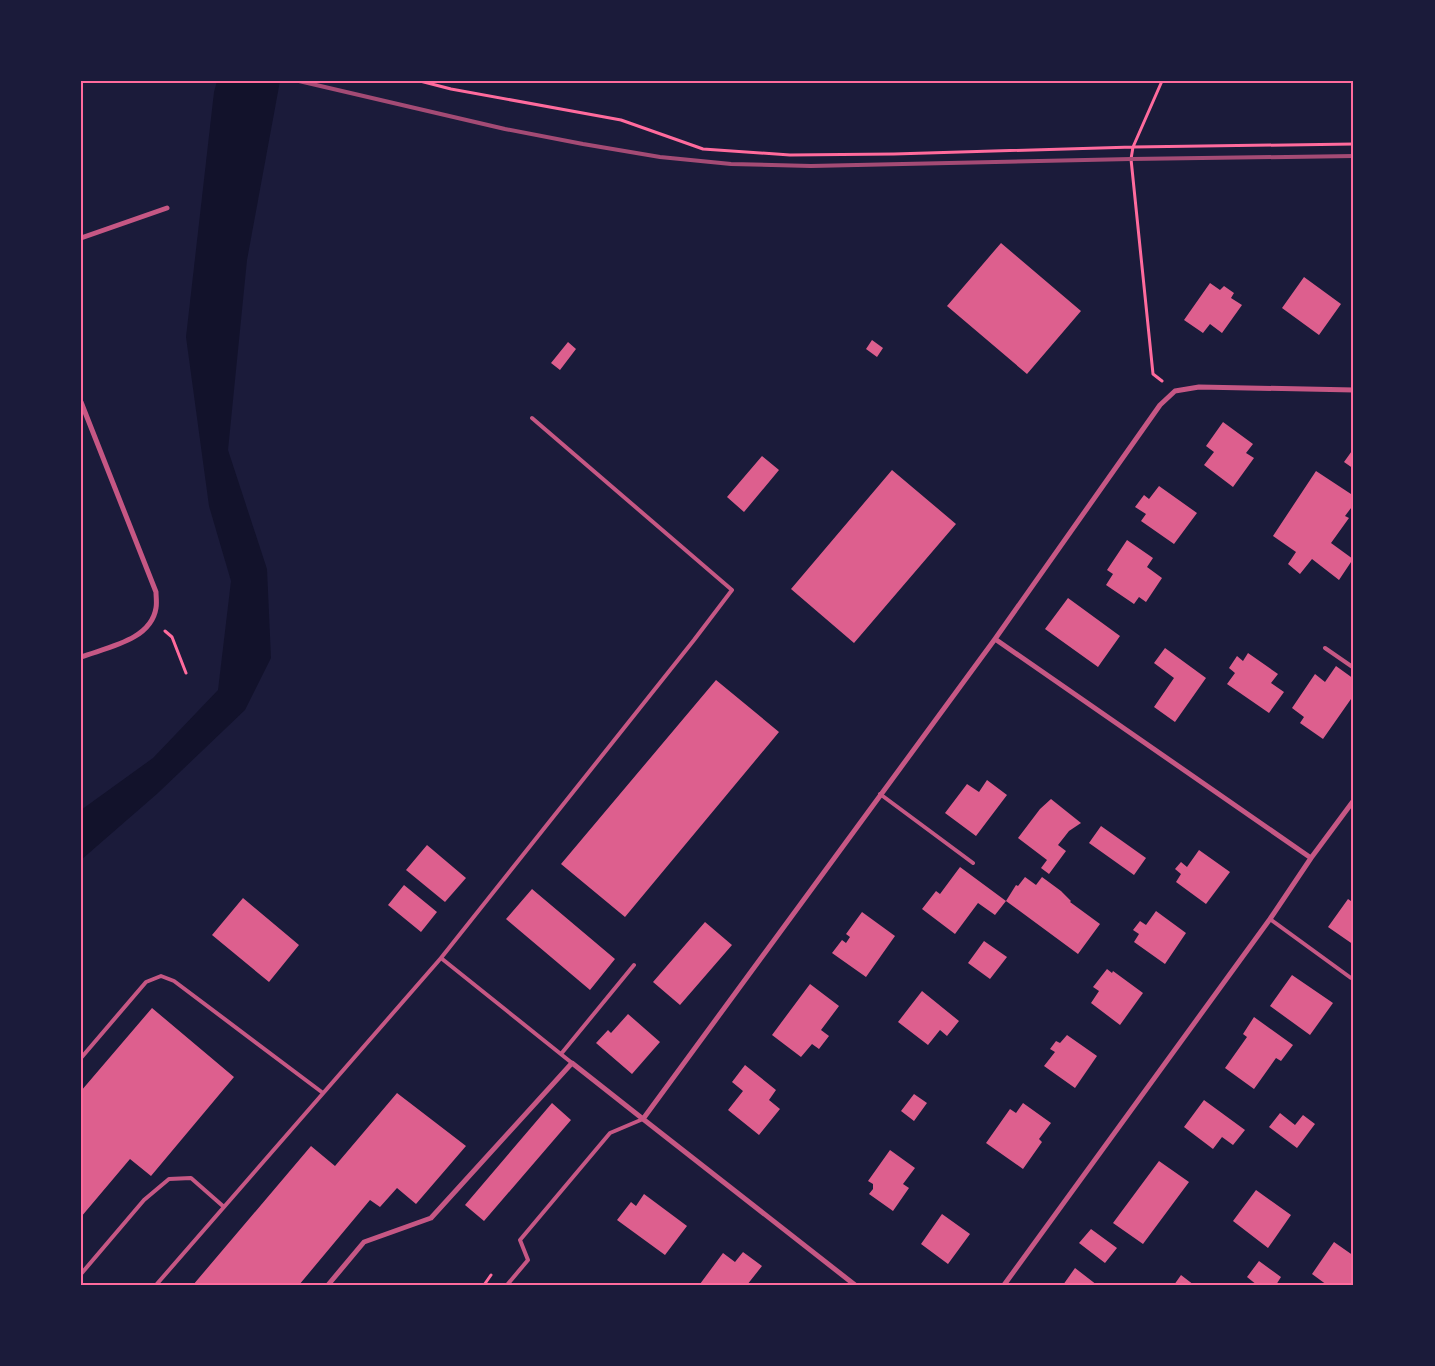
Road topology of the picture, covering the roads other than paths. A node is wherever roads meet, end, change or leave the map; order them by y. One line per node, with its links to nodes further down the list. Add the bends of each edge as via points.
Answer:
1 (167, 208): 2 (street)
2 (81, 238)
3 (1354, 390): 6 (street, via 1199,387 1175,392 1160,405)
4 (81, 402): 8 (street, via 156,592 156,608 148,627 133,638)
5 (532, 418): 15 (lane, via 732,590)
6 (995, 639): 10 (street); 12 (street)
7 (1326, 648): 9 (lane)
8 (81, 657)
9 (1354, 668)
10 (880, 794): 13 (lane); 22 (street)
11 (1354, 800): 12 (street)
12 (1311, 858): 14 (street)
13 (973, 864)
14 (1270, 919): 17 (lane); 29 (street)
15 (441, 958): 18 (lane); 21 (lane)
16 (634, 965): 18 (lane)
17 (1351, 978)
18 (561, 1054): 20 (lane)
19 (81, 1058): 21 (lane, via 146,982 161,976 174,981)
20 (572, 1063): 22 (street); 26 (street, via 431,1218 364,1242)
21 (323, 1093): 23 (lane)
22 (643, 1119): 27 (lane, via 610,1133 520,1240 528,1260); 28 (street)
23 (224, 1207): 24 (lane, via 191,1178 169,1179 144,1200); 25 (lane)
24 (81, 1274)
25 (156, 1285)
26 (328, 1285)
27 (507, 1285)
28 (856, 1285)
29 (1004, 1285)

